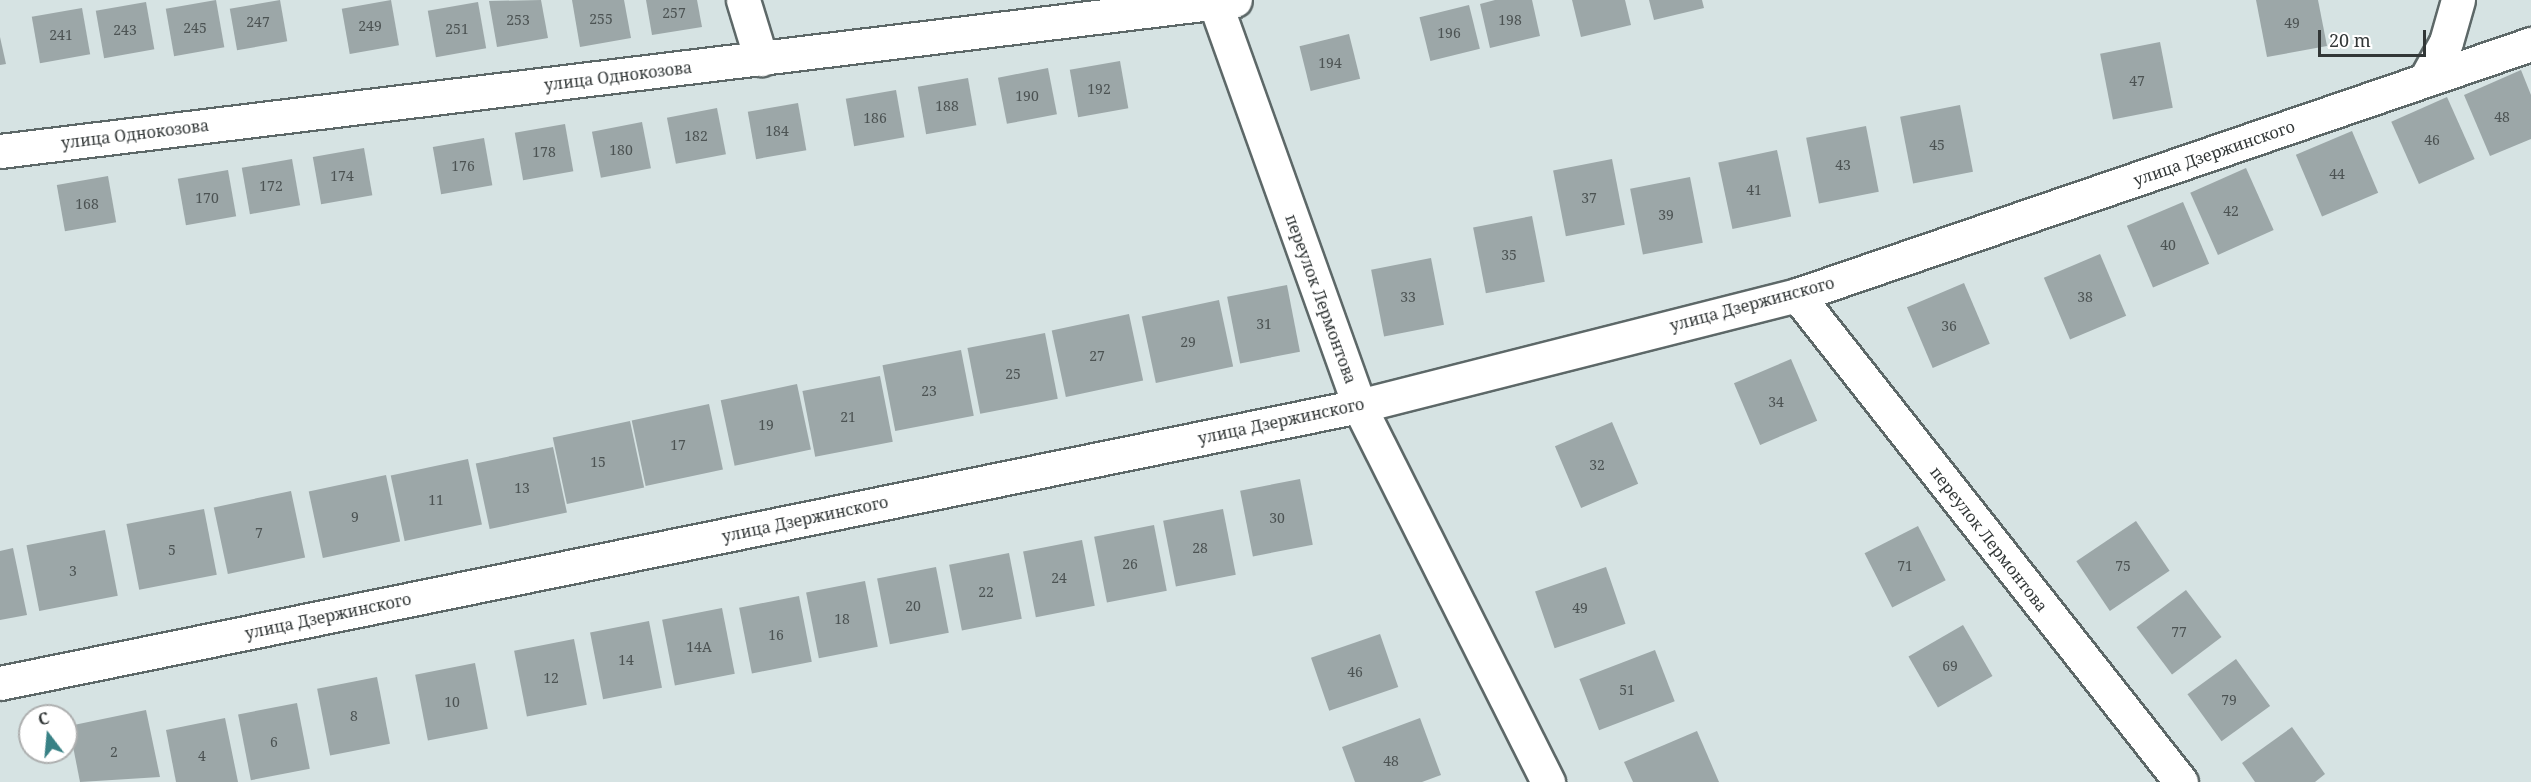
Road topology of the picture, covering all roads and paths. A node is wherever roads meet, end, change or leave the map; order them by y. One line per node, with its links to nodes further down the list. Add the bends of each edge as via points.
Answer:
1 (743, 0): 5 (street)
2 (2458, 0): 6 (street, via 2446,42)
3 (1222, 1): 5 (street, улица Однокозова); 9 (street, переулок Лермонтова)
4 (2531, 44): 6 (street, улица Дзержинского)
5 (761, 59): 7 (street, улица Однокозова)
6 (2426, 80): 8 (street, улица Дзержинского)
7 (0, 151)
8 (1797, 295): 9 (street, улица Дзержинского); 12 (street, переулок Лермонтова)
9 (1359, 406): 10 (street, улица Дзержинского); 11 (street, переулок Лермонтова)
10 (0, 683)
11 (1548, 782)
12 (2181, 782)

